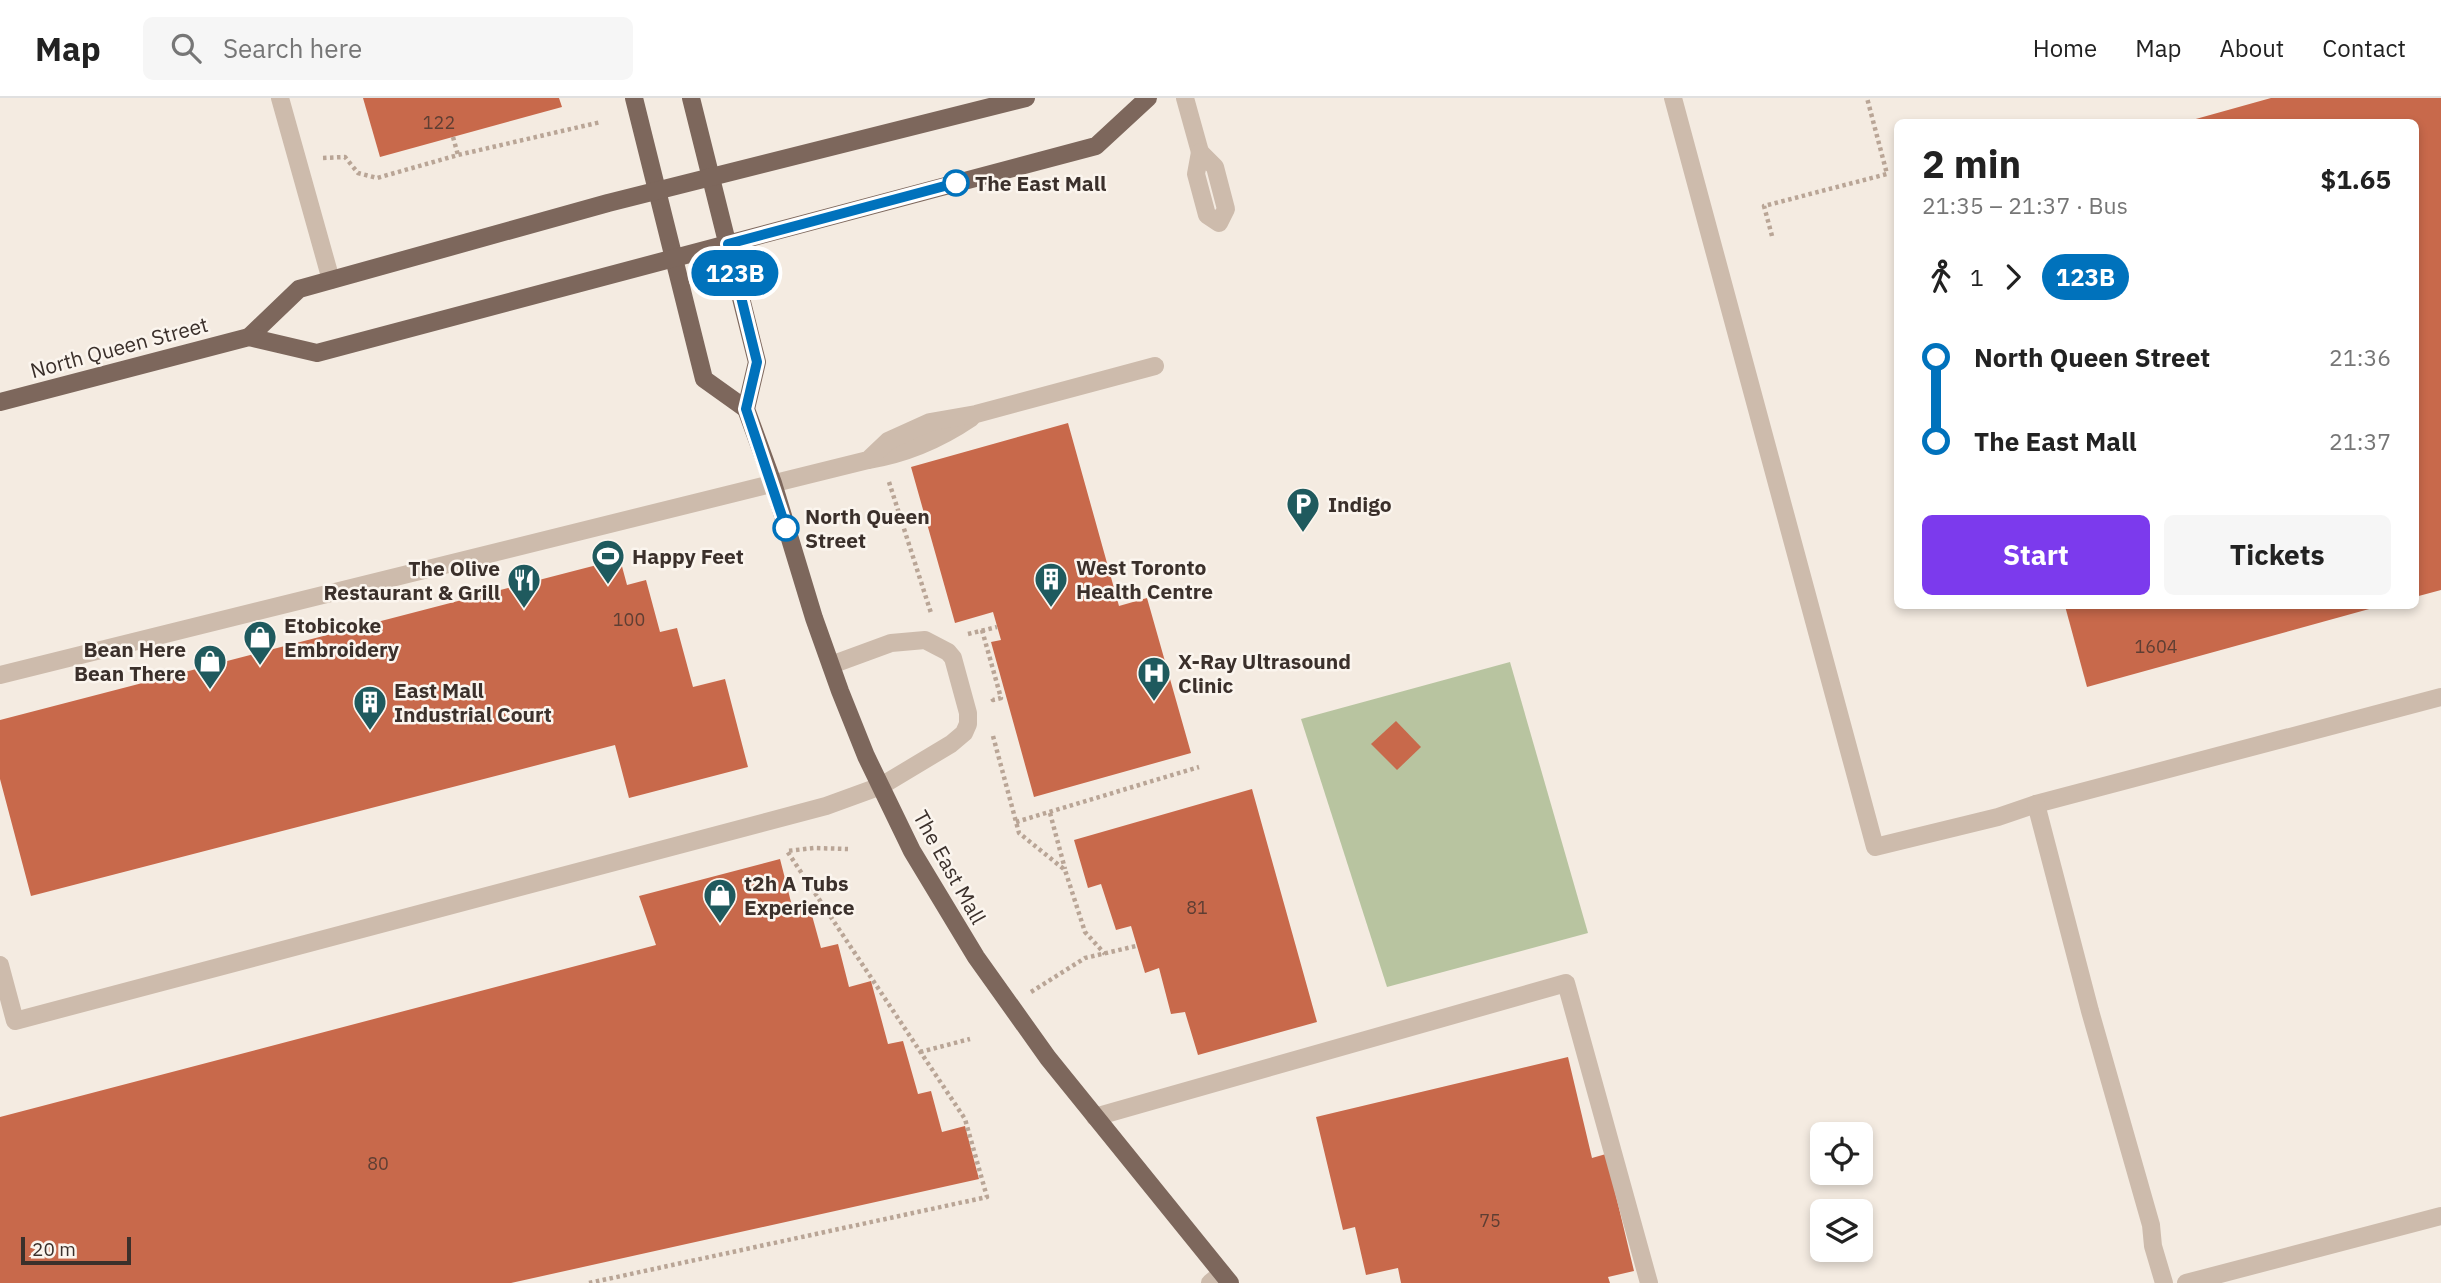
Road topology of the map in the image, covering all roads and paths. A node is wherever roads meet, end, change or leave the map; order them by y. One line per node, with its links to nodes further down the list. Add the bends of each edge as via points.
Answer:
1 (280, 98): 13 (lane)
2 (634, 98): 15 (main road)
3 (691, 98): 14 (main road)
4 (1026, 98): 14 (main road, North Queen Street)
5 (1148, 98): 17 (main road, North Queen Street, via 1096,146)
6 (1185, 98): 11 (lane)
7 (1673, 98): 34 (lane, via 1875,847)
8 (1867, 98): 16 (path, via 1887,174 1764,206)
9 (601, 122): 12 (path)
10 (453, 137): 12 (path)
11 (1200, 152)
12 (457, 155): 13 (path, via 377,178 358,173 345,157)
13 (296, 160): 19 (lane)
14 (711, 177): 15 (main road, North Queen Street); 17 (main road)
15 (659, 190): 18 (main road); 19 (main road, North Queen Street)
16 (1772, 236)
17 (728, 244): 18 (main road, North Queen Street); 23 (main road, via 757,362)
18 (674, 258): 20 (main road, North Queen Street, via 317,353); 23 (main road, via 704,379)
19 (331, 279): 20 (main road, North Queen Street, via 299,289)
20 (248, 337): 22 (main road, North Queen Street)
21 (1155, 366): 24 (lane, via 976,414 946,434 890,457)
22 (0, 402)
23 (746, 409): 24 (main road, The East Mall)
24 (773, 483): 28 (main road, The East Mall); 29 (lane)
25 (997, 627): 26 (path)
26 (982, 630): 27 (path); 30 (path, via 1001,698 993,700)
27 (975, 631)
28 (831, 665): 33 (main road, The East Mall); 33 (lane, via 902,640 925,640 953,658 968,713 964,733)
29 (0, 675)
30 (989, 689)
31 (2441, 697): 34 (lane)
32 (1199, 767): 35 (path)
33 (881, 786): 40 (lane, via 812,810 15,1021); 41 (main road, The East Mall, via 912,851)
34 (2036, 804): 49 (lane)
35 (1050, 813): 36 (path); 38 (path)
36 (1016, 822)
37 (848, 849): 43 (path, via 787,851)
38 (1065, 870)
39 (1136, 946): 41 (path, via 1085,958)
40 (0, 965)
41 (1010, 1005): 44 (main road, The East Mall)
42 (970, 1039): 43 (path)
43 (920, 1052): 47 (path, via 965,1119 987,1197)
44 (1095, 1117): 46 (main road, The East Mall); 48 (lane, via 1566,983)
45 (2441, 1216): 50 (lane)
46 (1221, 1280)
47 (589, 1283)
48 (1649, 1283)
49 (2164, 1283)
50 (2186, 1283)

